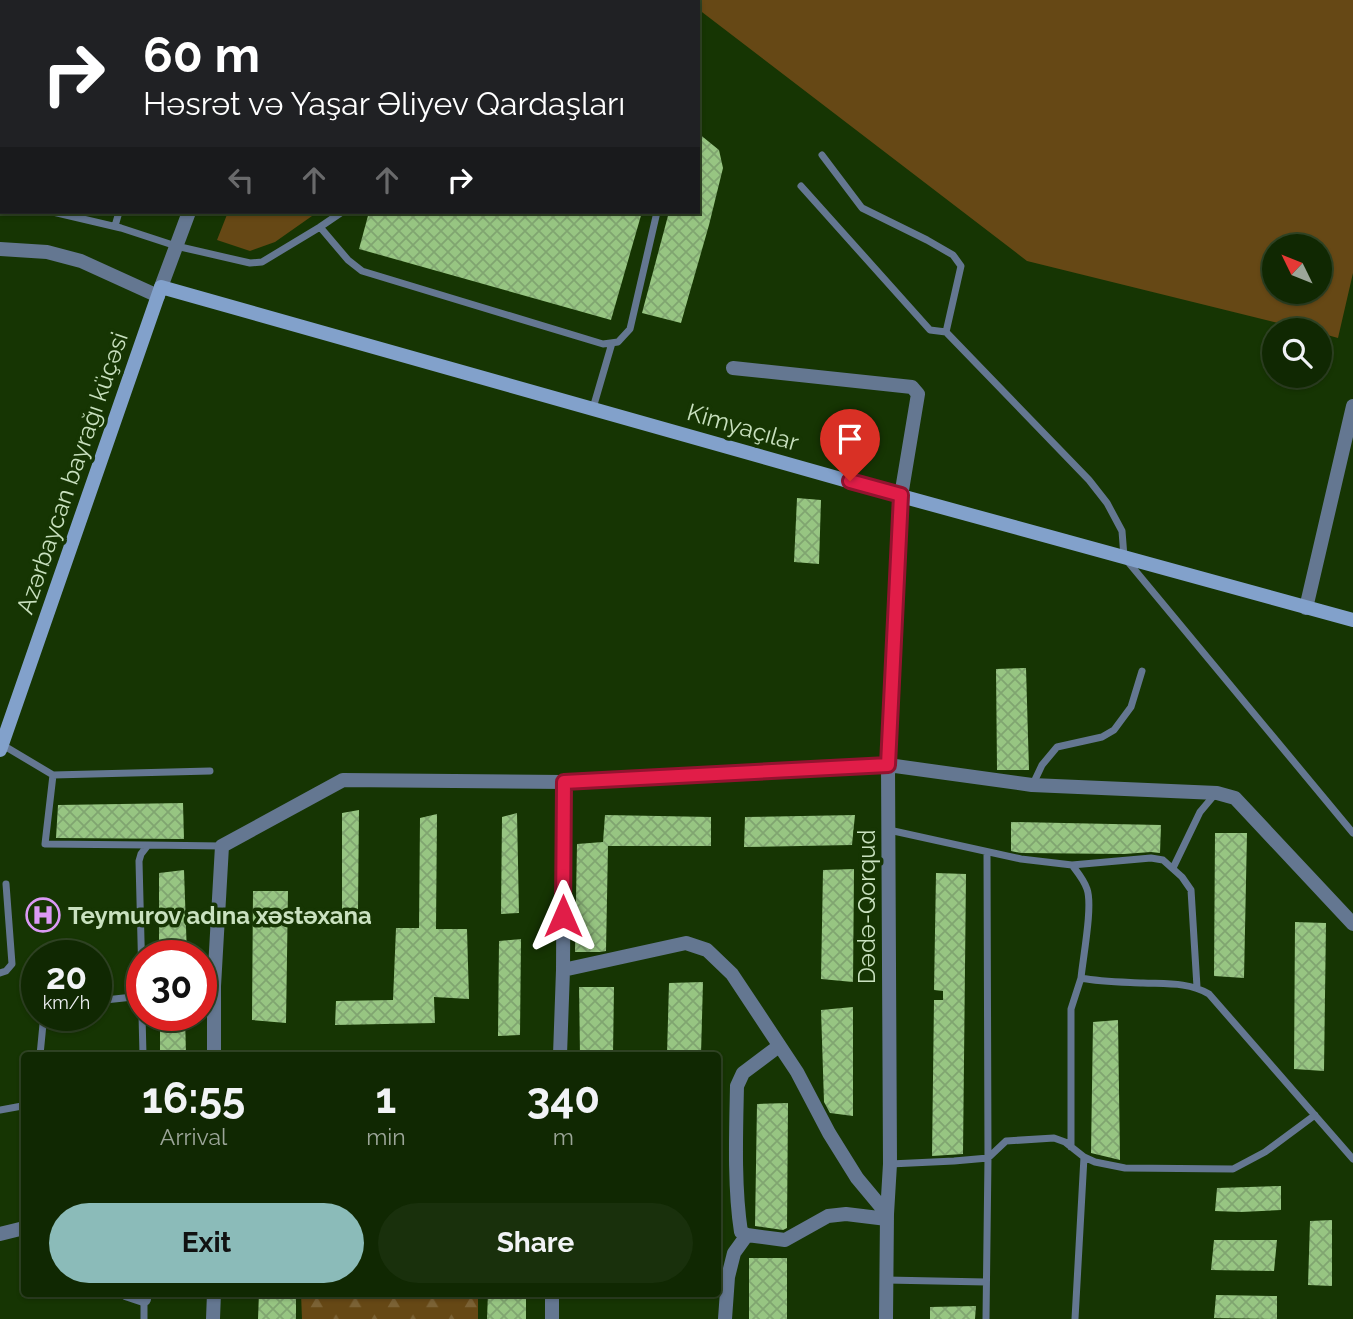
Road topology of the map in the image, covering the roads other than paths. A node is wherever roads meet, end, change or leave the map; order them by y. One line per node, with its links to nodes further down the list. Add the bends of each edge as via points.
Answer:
1 (822, 155): 13 (lane, via 862,208 927,240 961,266)
2 (801, 186): 13 (lane, via 930,330)
3 (62, 214): 8 (lane)
4 (118, 214): 8 (lane)
5 (188, 214): 10 (street, Azərbaycan bayrağı küçəsi)
6 (339, 214): 9 (lane)
7 (657, 214): 14 (lane, via 630,329)
8 (115, 226): 10 (lane)
9 (320, 227): 10 (lane, via 262,262); 14 (lane, via 362,271)
10 (176, 246): 12 (street, Azərbaycan bayrağı küçəsi)
11 (0, 249): 12 (street, via 47,252)
12 (160, 291): 17 (street, Kimyaçılar); 23 (street, Azərbaycan bayrağı küçəsi)
13 (946, 332): 19 (lane, via 1089,480 1122,531)
14 (612, 343): 17 (lane)
15 (733, 368): 18 (street, Dədə-Qorqud, via 912,387 918,394)
16 (1353, 406): 20 (street)
17 (593, 408): 18 (street, Kimyaçılar)
18 (901, 495): 19 (street, Kimyaçılar); 24 (street, Dədə-Qorqud)
19 (1124, 557): 20 (street, Kimyaçılar); 31 (lane)
20 (1306, 608): 21 (street, Kimyaçılar)
21 (1353, 620)
22 (1142, 671): 28 (lane, via 1131,707 1114,730 1057,747)
23 (1, 746): 26 (lane)
24 (888, 765): 27 (street); 28 (street); 30 (street, Dədə-Qorqud)
25 (210, 771): 26 (lane)
26 (53, 775): 32 (lane, via 45,844)
27 (564, 782): 33 (street, via 343,780); 41 (street)
28 (1032, 785): 29 (street)
29 (1217, 793): 36 (lane, via 1200,812); 38 (street, via 1235,798)
30 (888, 830): 34 (lane); 60 (street, Dədə-Qorqud)
31 (1353, 834)
32 (148, 845): 33 (lane); 39 (lane, via 139,861)
33 (222, 846): 40 (street)
34 (987, 852): 35 (lane); 58 (lane)
35 (1072, 866): 36 (lane, via 1151,858); 43 (lane, via 1088,891)
36 (1173, 868): 44 (lane, via 1191,890)
37 (6, 884): 42 (lane, via 12,964)
38 (1353, 924)
39 (141, 940)
40 (213, 940)
41 (563, 970): 48 (street, via 686,943 707,950 732,974); 52 (street)
42 (0, 972)
43 (1081, 978): 44 (lane); 56 (lane, via 1071,1009)
44 (1197, 987): 55 (lane, via 1218,1003)
45 (42, 1031): 49 (lane)
46 (142, 1031): 50 (lane)
47 (212, 1031): 51 (street)
48 (779, 1046): 61 (street, via 857,1178); 62 (street, via 743,1073 737,1086 738,1215 741,1232)
49 (40, 1052)
50 (143, 1052)
51 (214, 1052)
52 (560, 1052)
53 (21, 1106): 54 (lane)
54 (0, 1110)
55 (1315, 1115): 57 (lane, via 1233,1169 1125,1168); 59 (lane)
56 (1071, 1147): 57 (lane); 58 (lane, via 1054,1138 1006,1141)
57 (1084, 1157): 74 (lane)
58 (989, 1158): 60 (lane); 64 (lane)
59 (1353, 1159)
60 (890, 1164): 61 (street, Dədə-Qorqud)
61 (887, 1217): 62 (street, via 828,1216 785,1240); 63 (street, Dədə-Qorqud)
62 (747, 1236): 71 (street, via 734,1253)
63 (886, 1280): 64 (lane); 72 (street, Dədə-Qorqud)
64 (986, 1282): 73 (lane)
65 (144, 1297): 68 (lane)
66 (214, 1297): 69 (street)
67 (552, 1297): 70 (street)
68 (144, 1319)
69 (214, 1319)
70 (552, 1319)
71 (725, 1319)
72 (886, 1319)
73 (986, 1319)
74 (1075, 1319)

